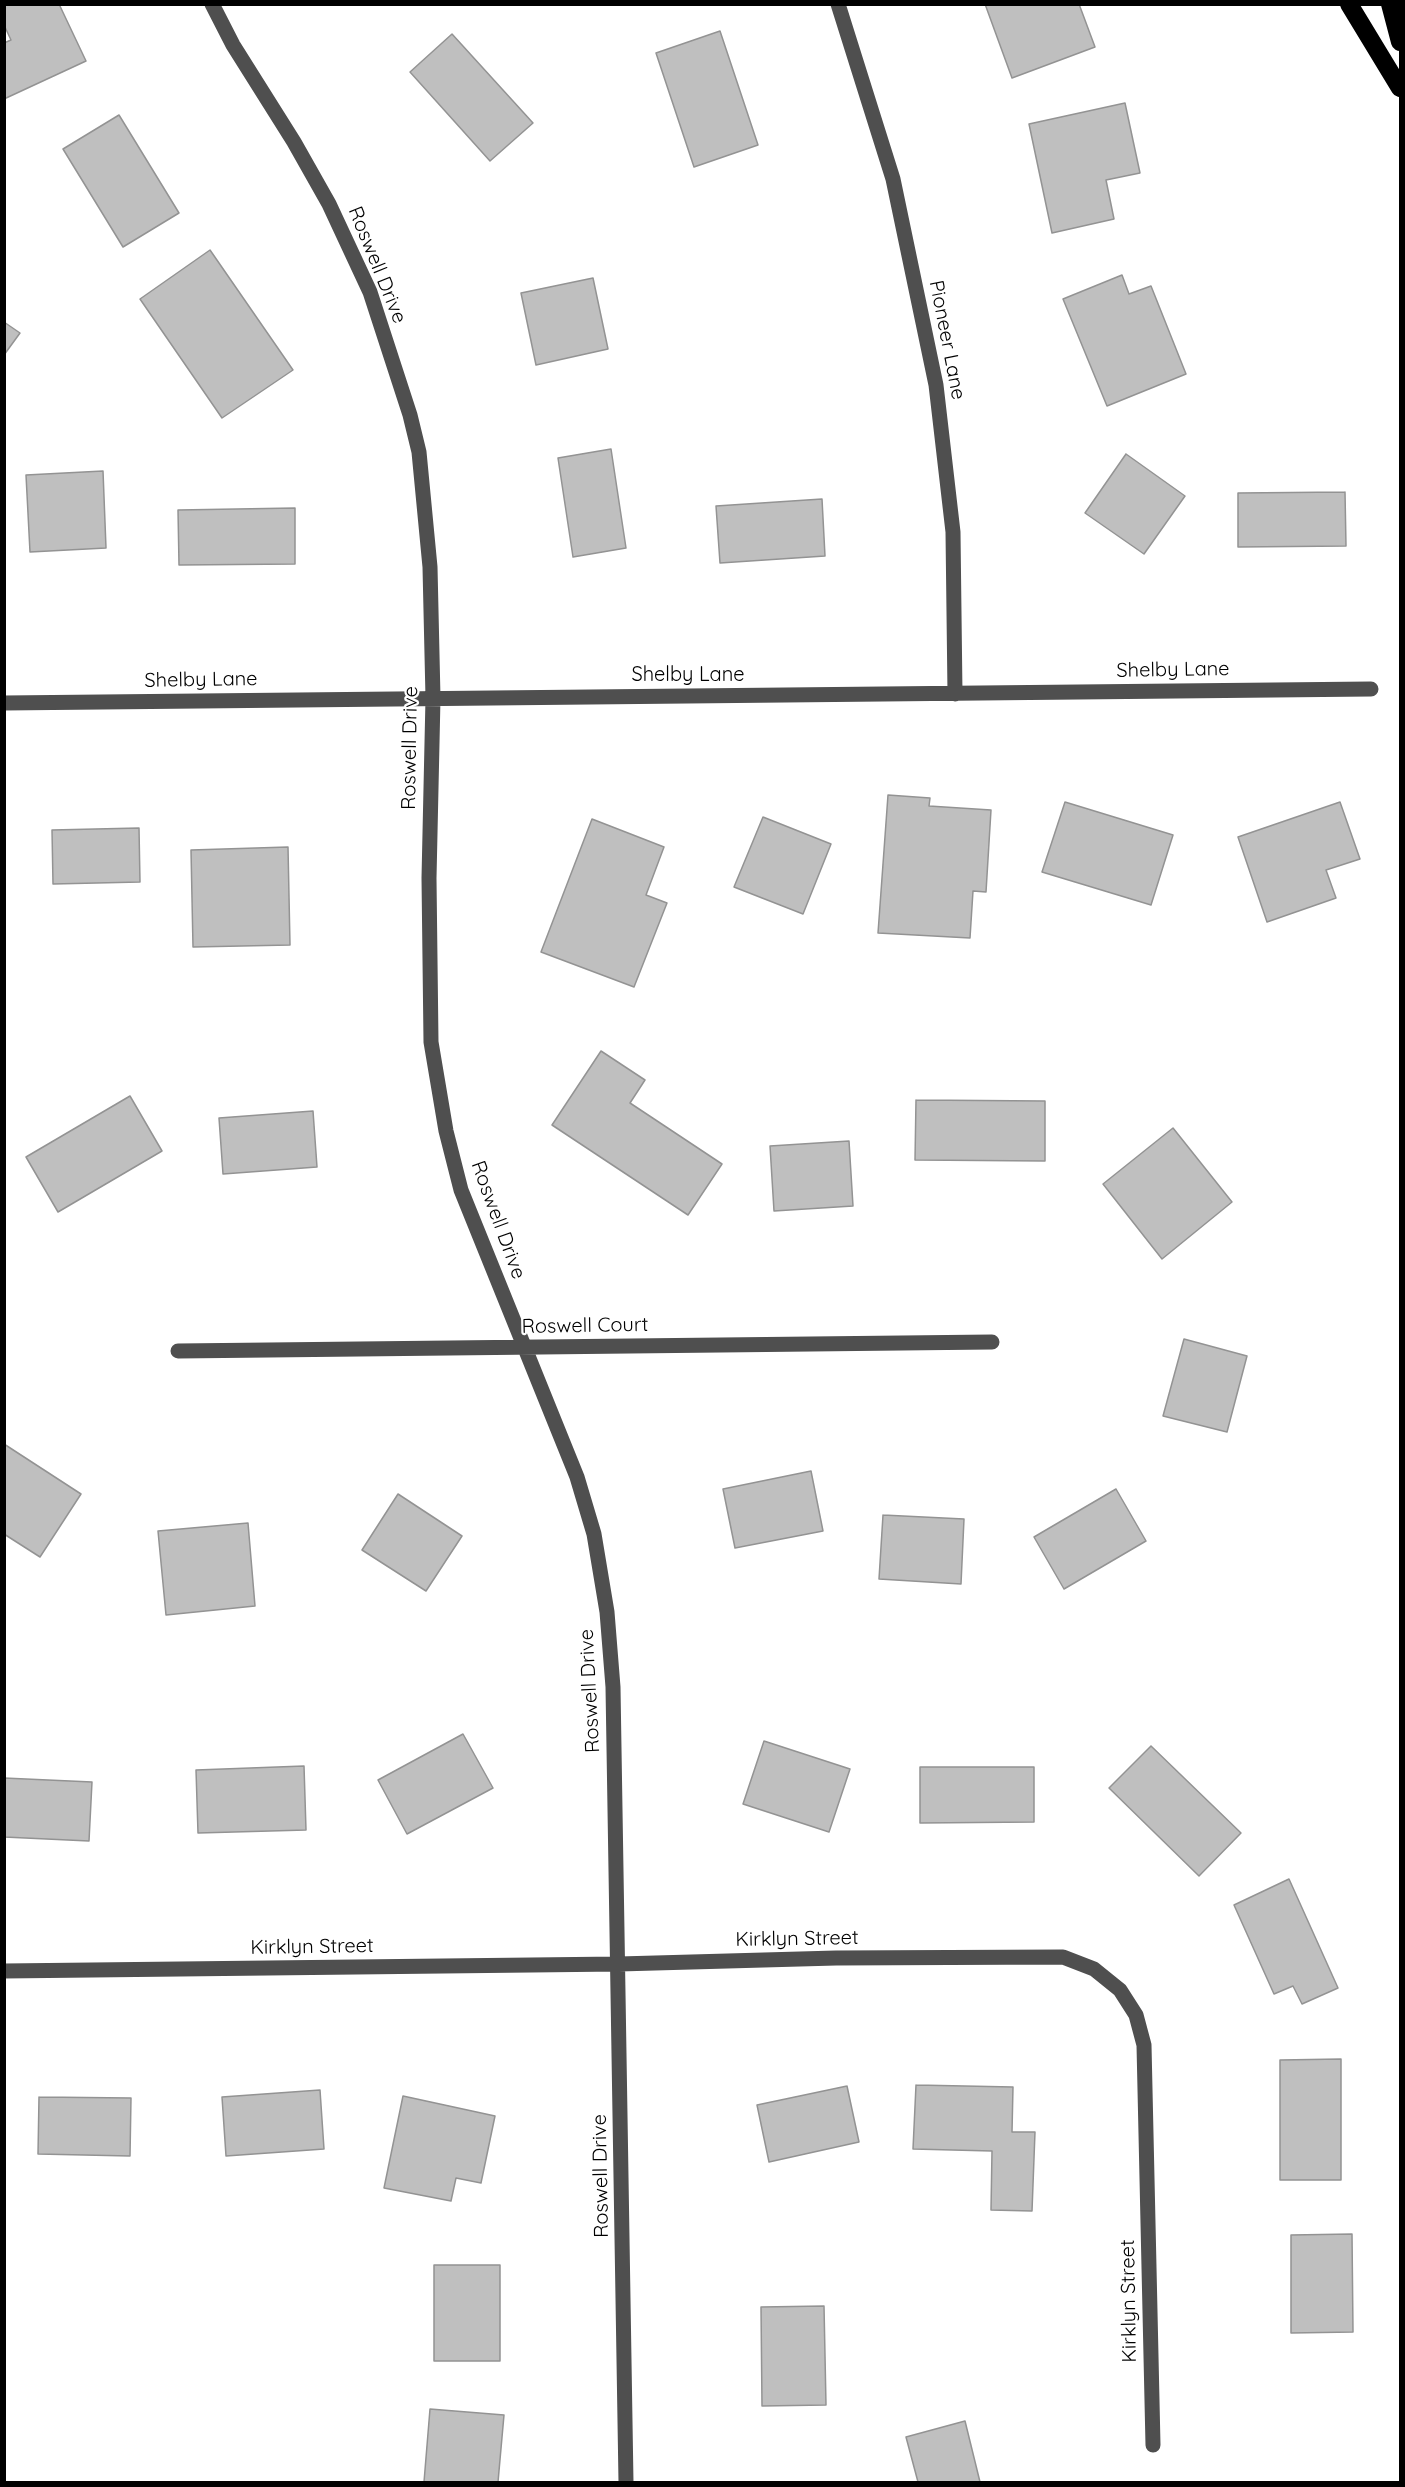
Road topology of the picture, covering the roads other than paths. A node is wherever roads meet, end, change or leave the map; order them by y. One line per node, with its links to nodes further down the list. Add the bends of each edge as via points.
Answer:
1 (212, 4): 9 (street, Roswell Drive, via 329,204 370,292 410,415 419,452 430,567)
2 (838, 4): 8 (street, Pioneer Lane, via 893,179 936,384 954,532)
3 (1349, 4): 6 (highway)
4 (1390, 4): 5 (highway)
5 (1401, 42)
6 (1401, 88)
7 (1371, 689): 8 (street, Shelby Lane)
8 (955, 694): 9 (street, Shelby Lane)
9 (433, 698): 10 (street, Shelby Lane); 12 (street, Roswell Drive, via 431,1042 461,1190)
10 (4, 703)
11 (992, 1342): 12 (street, Roswell Court)
12 (525, 1348): 13 (street, Roswell Court); 14 (street, Roswell Drive, via 577,1477 594,1534 607,1612 613,1687)
13 (178, 1351)
14 (619, 1964): 15 (street, Kirklyn Street); 16 (street, Kirklyn Street, via 1063,1957 1094,1969 1120,1989 1136,2015 1144,2045); 17 (street, Roswell Drive)
15 (4, 1971)
16 (1153, 2445)
17 (626, 2482)

